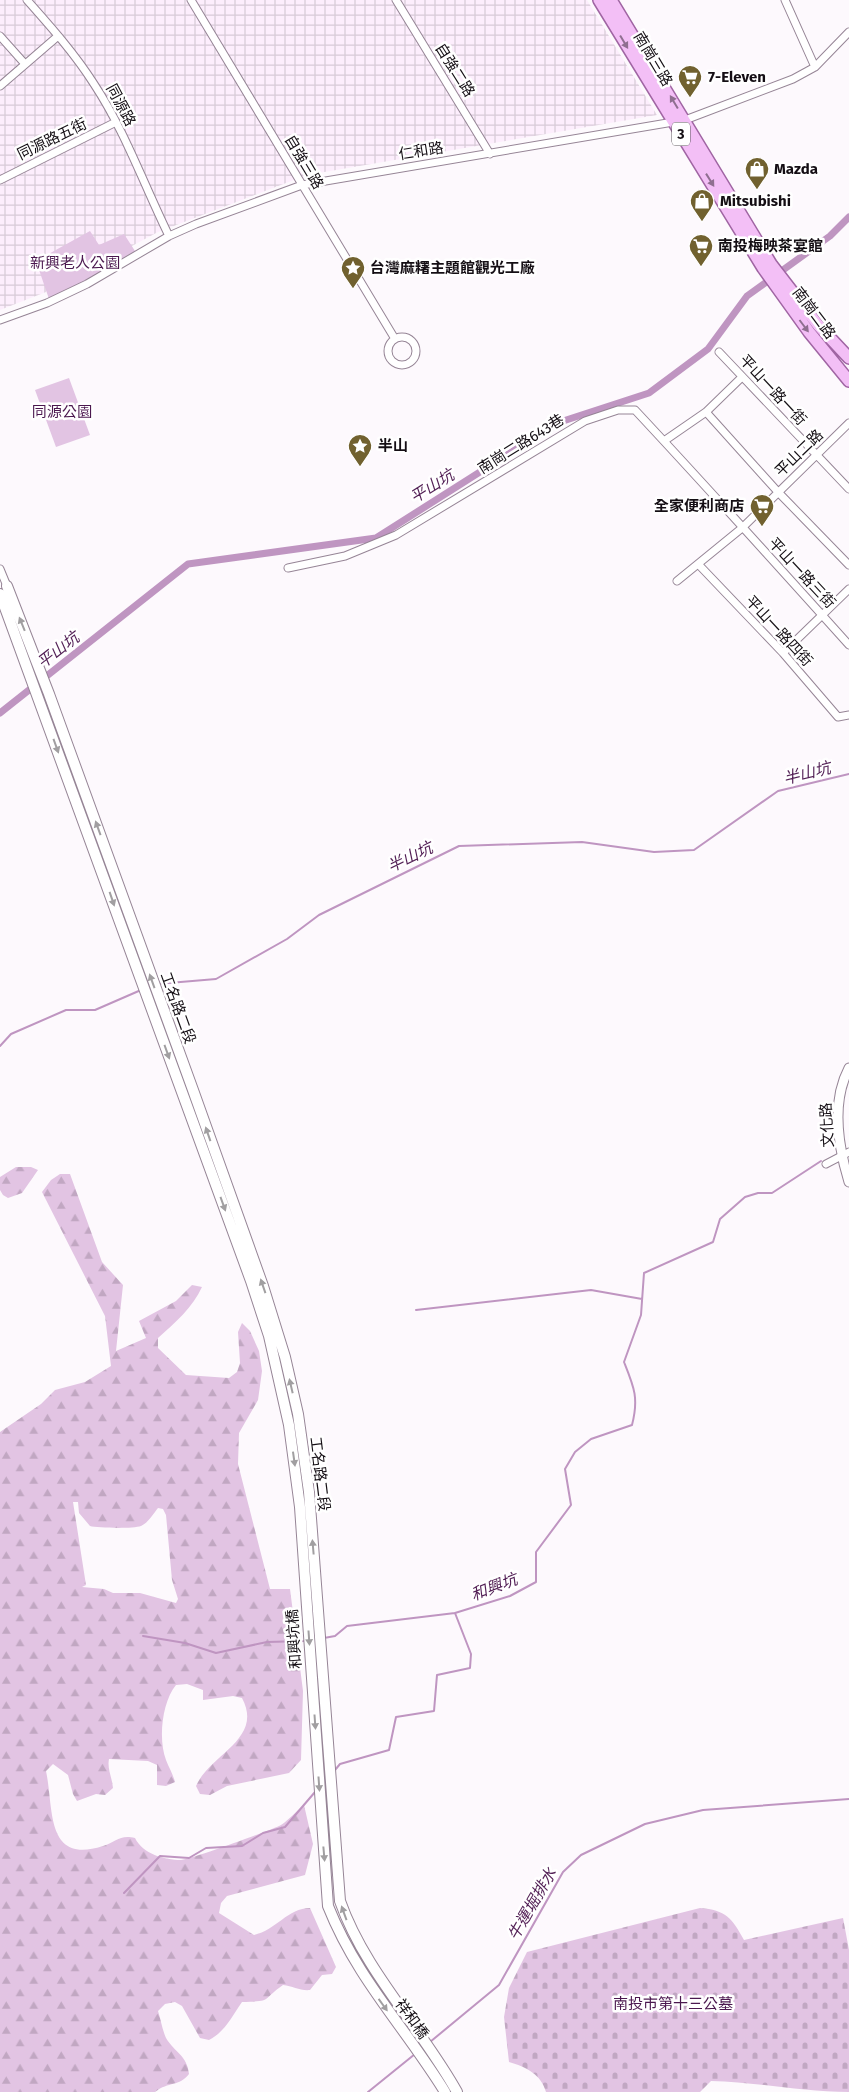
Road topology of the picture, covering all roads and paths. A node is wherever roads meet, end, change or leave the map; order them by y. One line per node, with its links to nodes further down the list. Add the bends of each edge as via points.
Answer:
1 (27, 0): 9 (street, 同源路)
2 (190, 0): 17 (street, 自強三路)
3 (396, 0): 15 (street, 自強二路)
4 (599, 0): 13 (main road, 南崗三路 / 3, one-way to 13)
5 (612, 0): 13 (main road, 南崗三路 / 3, one-way to 5)
6 (785, 0): 11 (street)
7 (849, 32): 11 (street, 仁和路)
8 (0, 36): 10 (street)
9 (58, 36): 10 (street); 14 (street, 同源路, via 94,84)
10 (25, 64): 12 (street)
11 (815, 67): 13 (street, 仁和路, via 793,79)
12 (0, 86)
13 (679, 121): 15 (street, 仁和路); 19 (main road, 南崗三路 / 3)
14 (116, 122): 16 (street, 同源路五街); 18 (street, 同源路)
15 (490, 154): 17 (street, 仁和路)
16 (0, 180)
17 (302, 185): 18 (street, 仁和路); 21 (street, 自強三路)
18 (169, 236): 20 (street, 仁和路, via 87,284)
19 (779, 283): 23 (main road, 南崗二路 / 3); 25 (main road, 南崗二路 / 3, one-way to 25)
20 (0, 320)
21 (395, 339): 21 (street, via 388,349 392,361 397,365 410,363 416,346 407,338)
22 (719, 352): 24 (street, 平山一路一街)
23 (849, 358)
24 (742, 377): 27 (street); 30 (street, 平山一路一街)
25 (849, 381)
26 (635, 410): 29 (street, 平山一路三街); 37 (street, 南崗二路643巷, via 618,410 584,421 396,535 345,556)
27 (706, 412): 29 (street); 32 (street)
28 (849, 423): 30 (street, 平山二路)
29 (664, 441): 33 (street, 平山一路三街)
30 (815, 456): 31 (street, 平山一路一街); 32 (street, 平山二路)
31 (849, 489)
32 (778, 492): 33 (street, 平山二路); 35 (street)
33 (742, 528): 34 (street, 平山二路); 41 (street, 平山一路三街)
34 (698, 565): 38 (street, 平山二路); 43 (street, 平山一路四街)
35 (849, 565)
36 (0, 568): 40 (street)
37 (288, 568)
38 (677, 581)
39 (849, 589): 41 (street)
40 (3, 590): 49 (main road, 工名路二段, one-way to 49, via 39,700); 49 (main road, 工名路二段, one-way to 40, via 263,1286 38,663)
41 (822, 614): 42 (street, 平山一路三街); 43 (street)
42 (849, 645)
43 (783, 653): 44 (street, 平山一路四街, via 838,716)
44 (849, 716)
45 (849, 1068): 46 (street, 文化路, via 839,1096 838,1121)
46 (846, 1154): 47 (street); 48 (street, 文化路)
47 (826, 1164)
48 (849, 1182)
49 (273, 1334): 50 (main road)
50 (280, 1358): 51 (main road, 工名路二段, one-way to 51, via 300,1507); 52 (main road, 工名路二段, one-way to 50, via 298,1414)
51 (306, 1594): 53 (main road, 和興坑橋, one-way to 53)
52 (318, 1595): 53 (main road, 和興坑橋)
53 (317, 1681): 54 (main road, 祥和橋, one-way to 53, via 348,1925 340,1901 328,1762); 54 (main road, 祥和橋, one-way to 54, via 317,1763 328,1906 341,1939 356,1964)
54 (447, 2088): 55 (main road)
55 (457, 2092)

